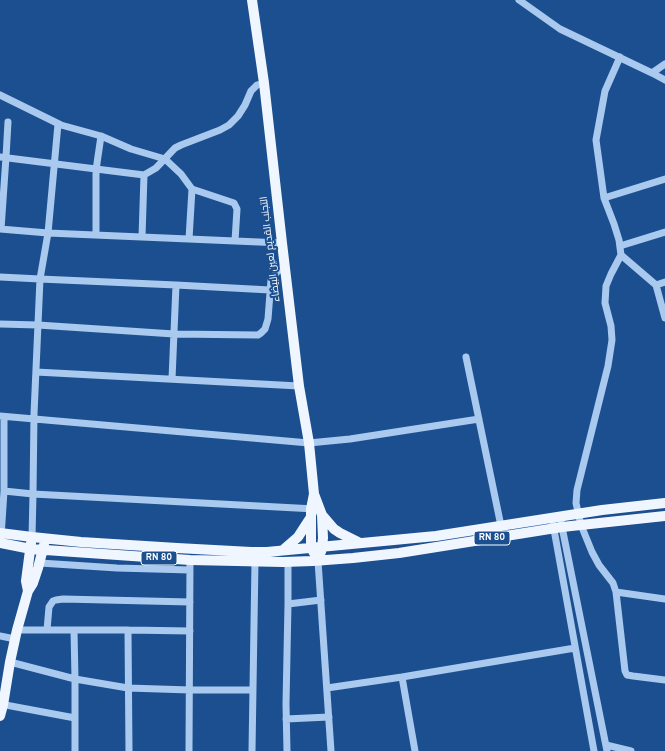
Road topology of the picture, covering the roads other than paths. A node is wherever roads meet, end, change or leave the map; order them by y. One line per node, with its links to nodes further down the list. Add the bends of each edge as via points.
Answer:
1 (252, 0): 7 (main road, التجنب القديم لعين البيضاء)
2 (519, 0): 3 (street, via 560,29)
3 (620, 57): 5 (street); 19 (street, via 605,91 596,140)
4 (665, 64): 5 (street)
5 (652, 72): 6 (street)
6 (665, 80)
7 (264, 83): 13 (street, via 251,91 245,105 229,126 175,148); 27 (main road, التجنب القديم لعين البيضاء)
8 (0, 95): 10 (street)
9 (8, 122): 12 (street)
10 (58, 124): 11 (street); 14 (street)
11 (101, 136): 13 (street, via 130,149); 15 (street)
12 (3, 157): 14 (street); 20 (street)
13 (165, 159): 16 (street); 18 (street)
14 (54, 164): 15 (street); 22 (street)
15 (96, 170): 16 (street); 23 (street)
16 (144, 176): 24 (street)
17 (665, 179): 19 (street)
18 (192, 189): 25 (street); 26 (street, via 234,203 237,209)
19 (604, 198): 28 (street)
20 (0, 229): 22 (street)
21 (665, 232): 28 (street)
22 (48, 233): 23 (street); 32 (street)
23 (96, 235): 24 (street)
24 (142, 237): 25 (street)
25 (189, 239): 26 (street)
26 (235, 241): 27 (street)
27 (282, 243): 30 (main road, التجنب القديم لعين البيضاء)
28 (620, 246): 29 (street)
29 (621, 255): 35 (street); 53 (street, via 606,286 605,303 612,340 608,366 577,490)
30 (285, 266): 36 (street, via 271,280); 44 (main road, التجنب القديم لعين البيضاء)
31 (0, 277): 32 (street)
32 (40, 279): 34 (street); 39 (street)
33 (665, 282): 35 (street)
34 (176, 284): 36 (street); 40 (street)
35 (656, 284): 37 (street)
36 (270, 290): 40 (street, via 268,319 265,329 258,335)
37 (665, 318)
38 (0, 324): 39 (street)
39 (38, 325): 40 (street); 42 (street)
40 (174, 334): 43 (street)
41 (466, 356): 47 (street)
42 (36, 372): 43 (street); 46 (street)
43 (172, 379): 44 (street)
44 (299, 386): 48 (main road, التجنب القديم لعين البيضاء)
45 (2, 417): 46 (street); 49 (street)
46 (34, 419): 48 (street); 50 (street)
47 (479, 419): 48 (street); 57 (street)
48 (309, 443): 52 (main road, التجنب القديم لعين البيضاء)
49 (4, 491): 50 (street); 59 (street)
50 (33, 494): 52 (street); 58 (street)
51 (665, 503): 53 (main road, RN 80)
52 (316, 513): 61 (main road, via 334,529); 62 (main road); 63 (main road, via 323,538); 66 (main road, via 298,537)
53 (578, 514): 55 (main road, RN 80); 56 (street)
54 (665, 516): 56 (main road, RN 80)
55 (557, 523): 56 (main road, RN 80); 57 (main road, RN 80); 70 (main road, RN 80, via 399,553); 88 (street); 103 (street)
56 (580, 525): 77 (street, via 592,552)
57 (501, 526): 61 (main road, RN 80, via 436,536)
58 (32, 537): 59 (main road, RN 80); 60 (main road, RN 80); 64 (main road)
59 (0, 538): 64 (main road, RN 80)
60 (44, 539): 65 (main road); 66 (main road, RN 80, via 237,551)
61 (360, 543): 63 (main road, RN 80)
62 (312, 547): 63 (main road, RN 80); 66 (main road, RN 80); 70 (main road)
63 (322, 547): 70 (main road)
64 (31, 549): 65 (main road, RN 80); 76 (main road, via 26,581)
65 (43, 550): 67 (main road, RN 80); 72 (main road)
66 (283, 550)
67 (117, 555): 68 (main road, RN 80); 74 (street)
68 (161, 558): 73 (main road, RN 80); 75 (street)
69 (255, 561): 71 (main road, RN 80); 73 (main road, RN 80); 97 (street)
70 (318, 561): 71 (main road, RN 80); 79 (street)
71 (288, 562): 81 (street)
72 (40, 563): 74 (street); 76 (main road)
73 (190, 565): 75 (street); 80 (street)
74 (117, 568): 75 (street)
75 (161, 569)
76 (28, 591): 86 (main road)
77 (616, 592): 78 (street); 93 (street, via 627,675)
78 (665, 599)
79 (321, 600): 81 (street); 95 (street)
80 (190, 602): 82 (street, via 56,600 48,606); 85 (street)
81 (288, 604): 102 (street)
82 (47, 630): 83 (street); 86 (street)
83 (74, 630): 84 (street); 92 (street)
84 (128, 630): 85 (street); 94 (street)
85 (190, 631): 96 (street)
86 (16, 635): 87 (street); 89 (main road)
87 (0, 636)
88 (575, 648): 91 (street); 111 (street)
89 (10, 662): 90 (main road); 92 (street)
90 (4, 675): 98 (main road)
91 (402, 677): 95 (street); 110 (street)
92 (75, 679): 94 (street); 100 (street)
93 (665, 680)
94 (128, 688): 96 (street); 105 (street)
95 (327, 688): 101 (street)
96 (190, 690): 97 (street); 106 (street)
97 (252, 690): 107 (street)
98 (1, 705): 99 (main road); 100 (street)
99 (0, 716)
100 (75, 718): 104 (street)
101 (329, 718): 102 (street); 109 (street)
102 (286, 720): 108 (street)
103 (606, 748): 112 (street)
104 (75, 751)
105 (130, 751)
106 (189, 751)
107 (252, 751)
108 (287, 751)
109 (331, 751)
110 (415, 751)
111 (594, 751)
112 (631, 751)

